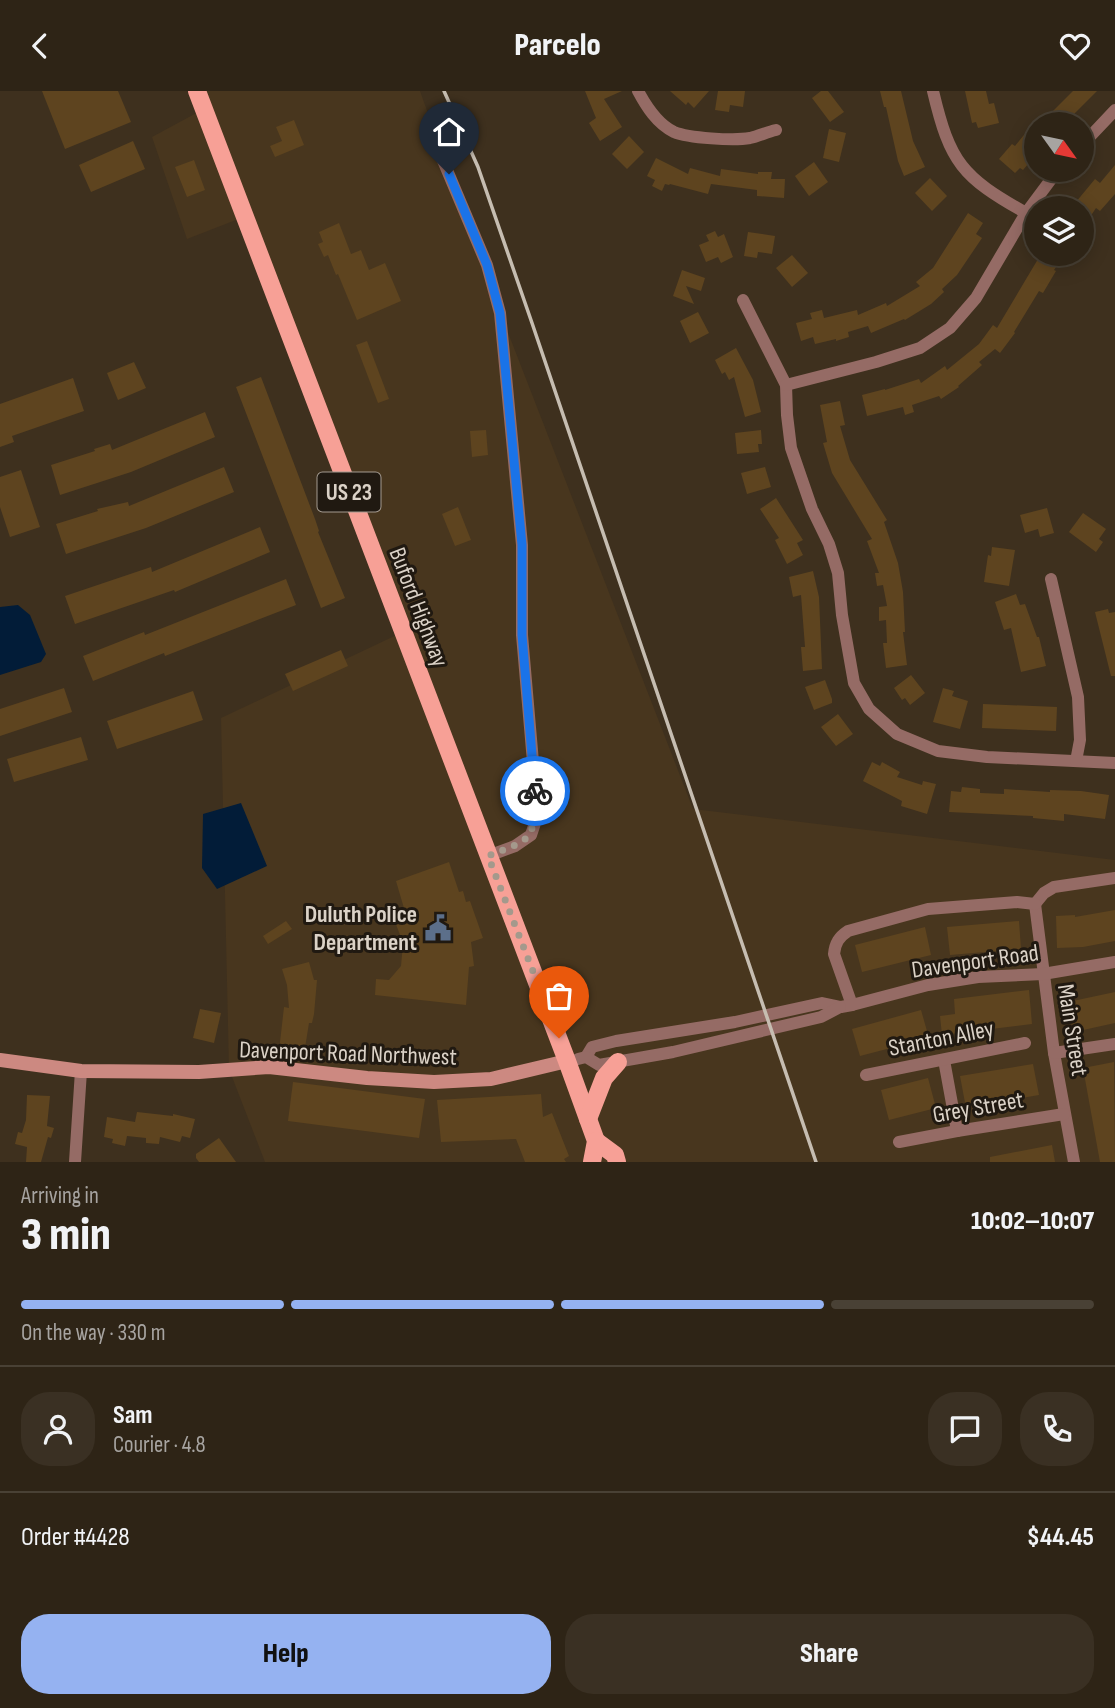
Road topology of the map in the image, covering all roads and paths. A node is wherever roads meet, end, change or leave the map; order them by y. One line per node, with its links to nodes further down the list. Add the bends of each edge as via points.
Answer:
1 (197, 91): 15 (main road, Buford Highway / US 23)
2 (638, 91): 5 (street, via 659,121 672,131 693,137 747,138)
3 (933, 91): 8 (street, via 941,125 964,170)
4 (1115, 110): 6 (street)
5 (776, 129)
6 (1094, 132)
7 (439, 151): 15 (street, via 487,265 500,313 522,545 522,635 535,823 531,835)
8 (1024, 212)
9 (1024, 216): 11 (street, via 976,298 950,328 920,348)
10 (743, 300): 11 (street)
11 (786, 384): 13 (street, via 791,448 838,572 854,683 869,709 897,734 937,751)
12 (1052, 579): 13 (street, via 1078,697)
13 (1076, 761): 14 (street)
14 (1115, 762)
15 (488, 856): 27 (main road, Buford Highway / US 23)
16 (1115, 878): 17 (street, via 1054,887)
17 (1035, 904): 19 (street, Main Street); 20 (street, via 929,909 848,931 840,936 834,954)
18 (1115, 962): 19 (street, Davenport Road)
19 (1043, 974): 20 (street, Davenport Road, via 940,983); 23 (street, Main Street)
20 (846, 1006): 24 (street, Davenport Road, via 822,1003 616,1041 593,1047); 28 (street, Davenport Road, via 821,1017)
21 (1025, 1043): 26 (street, Stanton Alley)
22 (1115, 1044): 23 (street)
23 (1054, 1053): 31 (street, Main Street)
24 (586, 1057): 27 (street, Davenport Road); 28 (street, Davenport Road, via 599,1065)
25 (0, 1060): 29 (street, Davenport Road Northwest)
26 (944, 1060): 30 (street, Stanton Alley); 33 (street)
27 (567, 1061): 29 (street, Davenport Road Northwest, via 491,1079 434,1082 270,1067); 32 (main road, Buford Highway / US 23)
28 (618, 1062): 32 (main road, via 604,1078)
29 (81, 1071): 36 (street)
30 (866, 1075)
31 (1064, 1114): 33 (street, Grey Street); 39 (street, Main Street)
32 (588, 1119): 34 (main road, Buford Highway / US 23)
33 (957, 1131): 35 (street, Grey Street)
34 (596, 1141): 37 (main road); 38 (main road, Buford Highway / US 23)
35 (899, 1142)
36 (75, 1162)
37 (592, 1162)
38 (617, 1162)
39 (1074, 1162)

